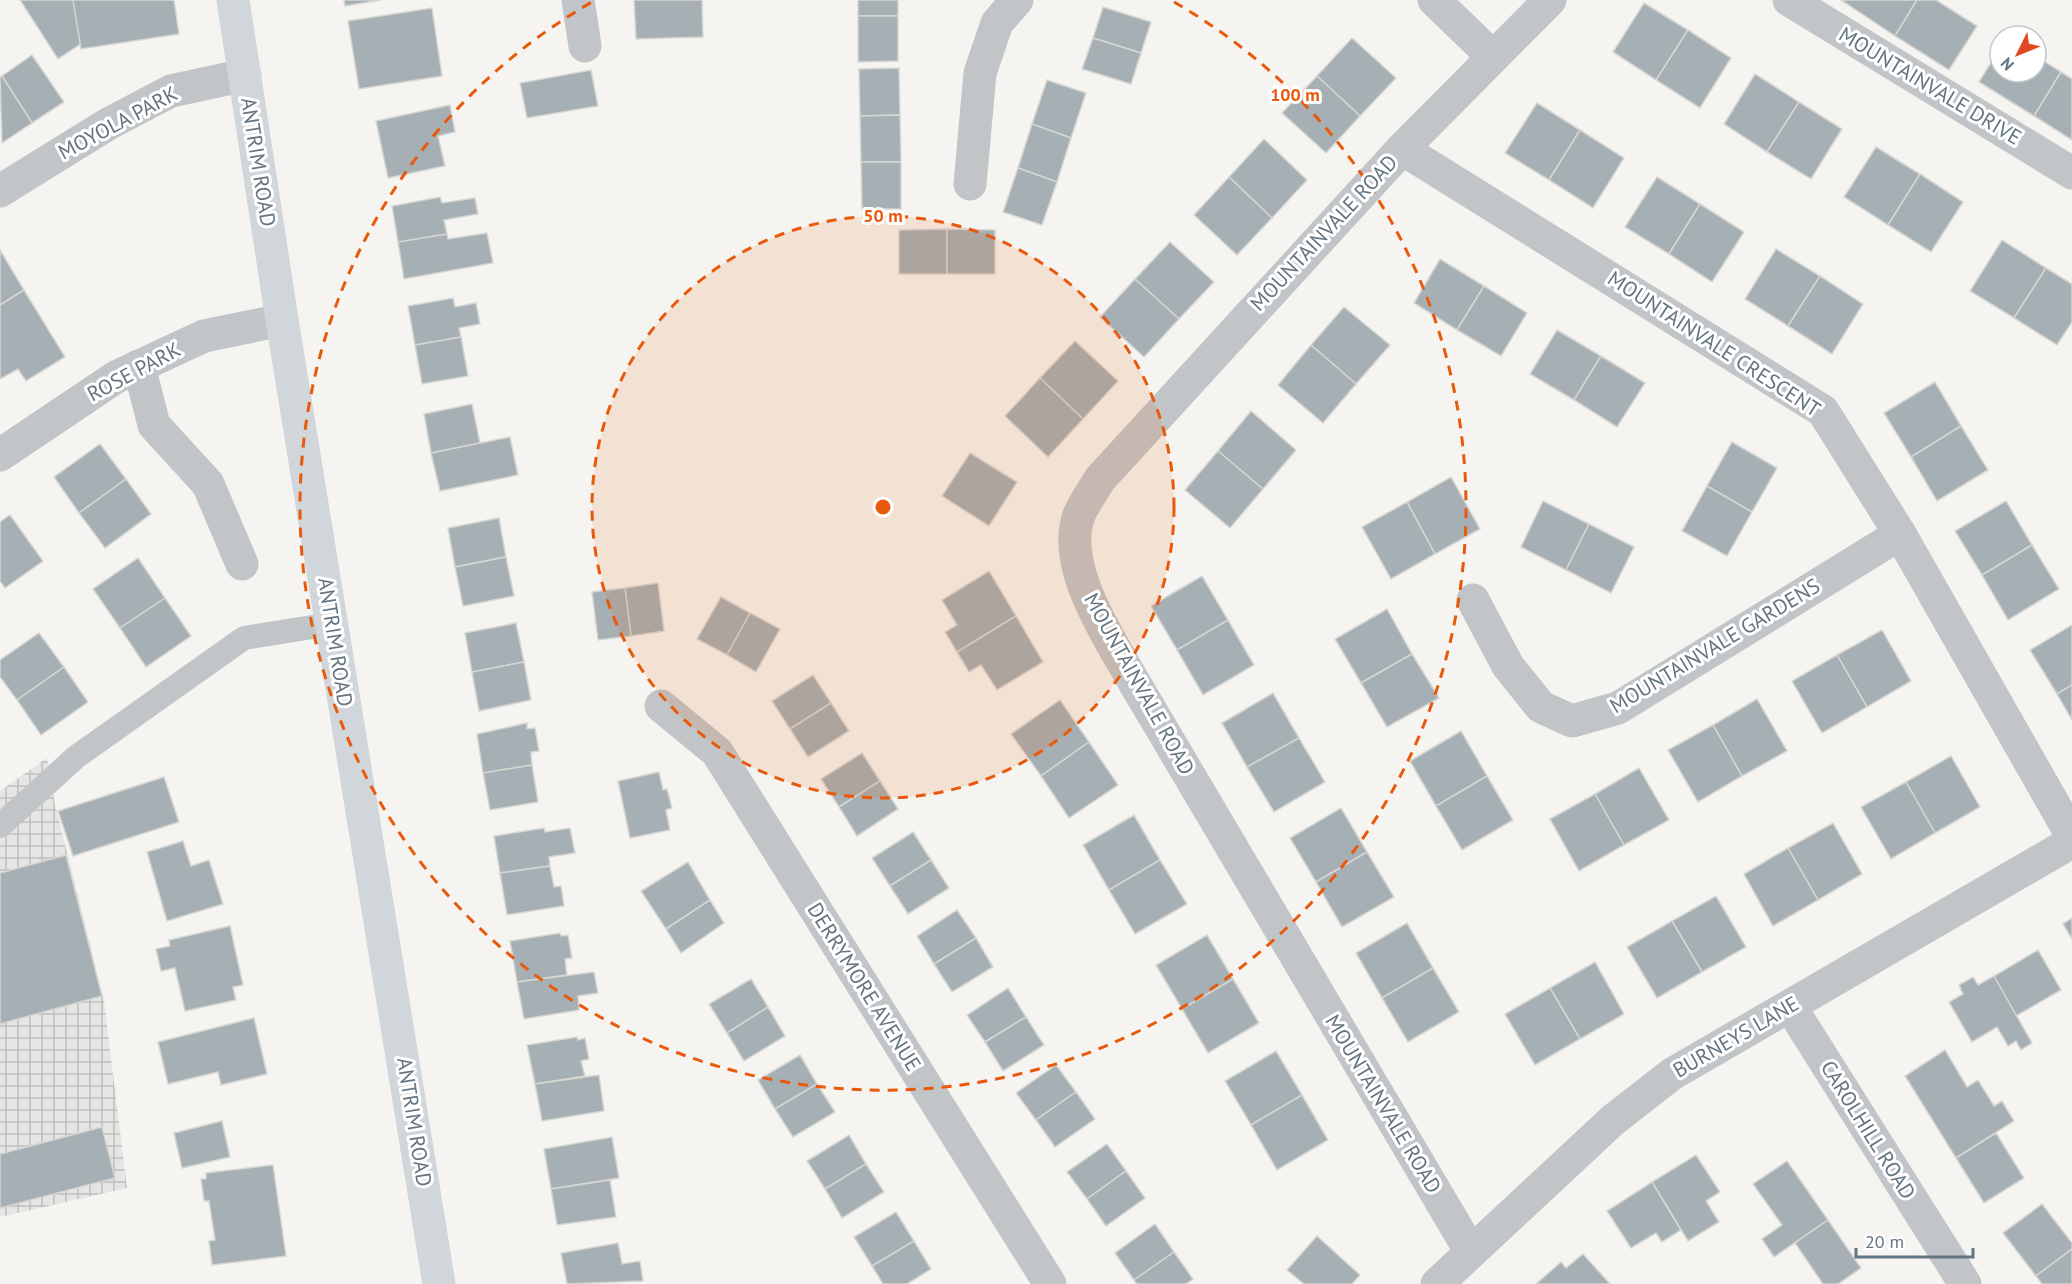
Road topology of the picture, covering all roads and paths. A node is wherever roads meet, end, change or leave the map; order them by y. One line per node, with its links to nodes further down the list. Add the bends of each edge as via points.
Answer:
1 (233, 0): 9 (main road, ANTRIM ROAD)
2 (578, 0): 7 (street)
3 (1017, 0): 12 (street, via 997,23 980,73)
4 (1434, 0): 8 (street)
5 (1550, 0): 8 (street)
6 (1789, 0): 11 (street, MOUNTAINVALE DRIVE)
7 (585, 46)
8 (1492, 56): 10 (street, MOUNTAINVALE ROAD)
9 (245, 75): 13 (street, MOYOLA PARK, via 171,91 108,124); 14 (main road, ANTRIM ROAD)
10 (1402, 148): 17 (street, MOUNTAINVALE CRESCENT, via 1823,411); 26 (street, MOUNTAINVALE ROAD, via 1100,479 1079,516 1075,556 1091,604 1134,682)
11 (2072, 173)
12 (970, 183)
13 (0, 191)
14 (282, 320): 15 (street, ROSE PARK, via 204,336); 20 (main road, ANTRIM ROAD)
15 (139, 366): 16 (street, ROSE PARK, via 116,376); 18 (street, via 154,425 207,484)
16 (0, 455)
17 (1900, 534): 19 (street, MOUNTAINVALE GARDENS, via 1618,708 1572,721 1541,707 1508,666); 23 (street, MOUNTAINVALE CRESCENT)
18 (242, 564)
19 (1473, 600)
20 (331, 624): 22 (lane, via 244,638 76,757); 27 (main road, ANTRIM ROAD)
21 (661, 706): 28 (street, DERRYMORE AVENUE, via 717,752)
22 (0, 826)
23 (2072, 836)
24 (2072, 842): 25 (street, BURNEYS LANE)
25 (1790, 1006): 26 (street, BURNEYS LANE, via 1672,1074 1613,1120); 30 (street, CAROLHILL ROAD)
26 (1471, 1252): 29 (street, BURNEYS LANE)
27 (439, 1284)
28 (1050, 1284)
29 (1437, 1284)
30 (1965, 1284)

